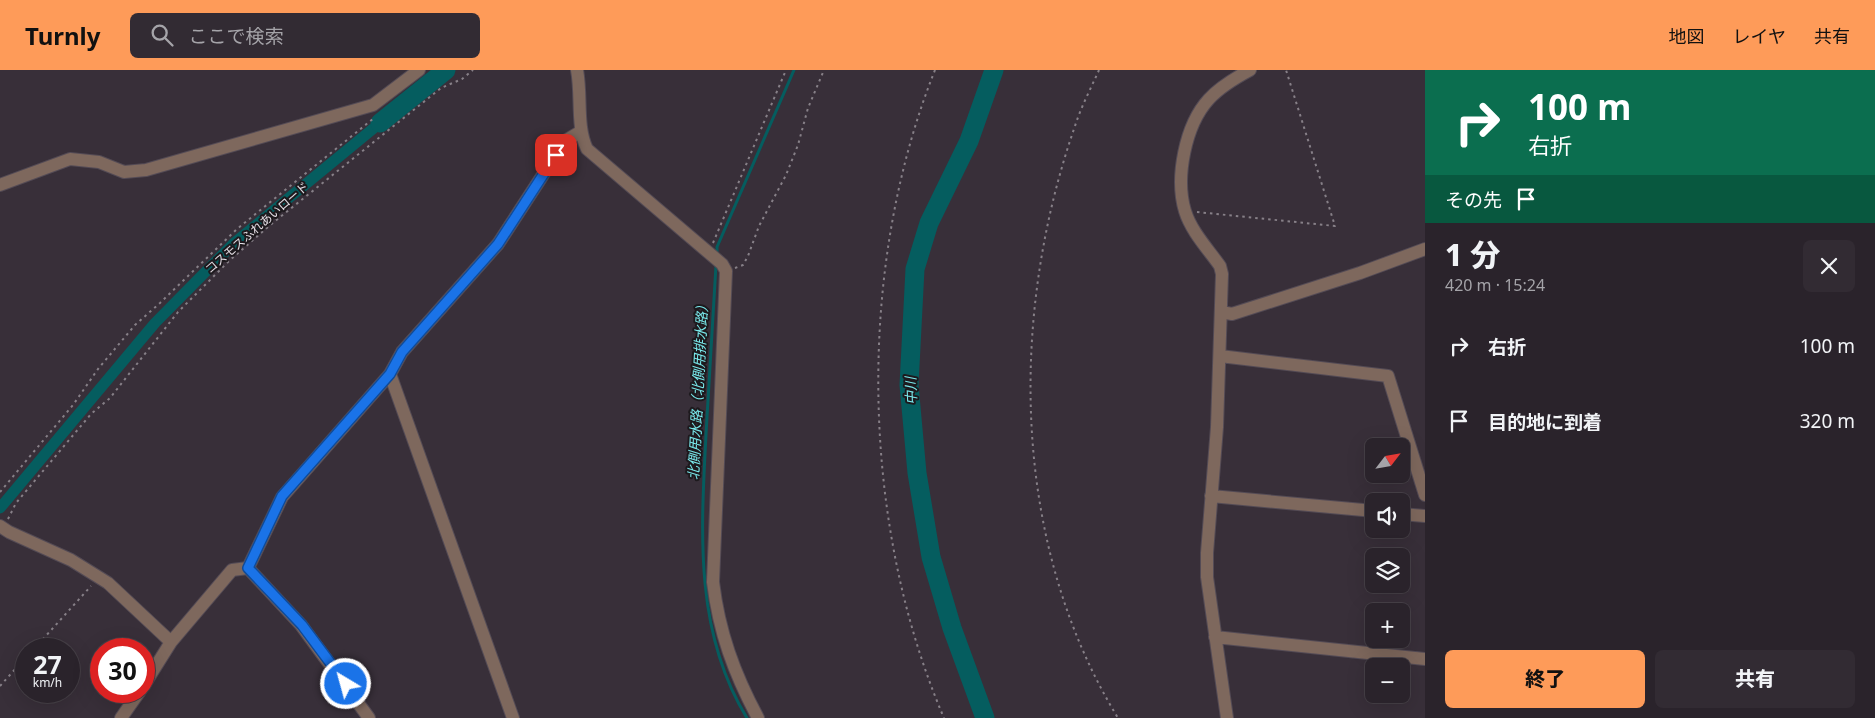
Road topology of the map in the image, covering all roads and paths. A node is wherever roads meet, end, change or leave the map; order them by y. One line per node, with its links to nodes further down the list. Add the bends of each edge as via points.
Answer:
1 (419, 70): 12 (street, via 373,105 155,167 124,172 99,162 70,159)
2 (473, 70): 25 (path, コスモスふれあいロード, via 441,88 229,261 178,312 110,398 91,414 16,503)
3 (578, 70): 11 (street)
4 (786, 70): 15 (path)
5 (824, 70): 15 (path, via 808,108 792,162 743,265)
6 (935, 70): 40 (path, via 914,131 888,240 878,374 888,520 898,579 923,664)
7 (1099, 70): 41 (path, via 1075,125 1053,198 1040,261 1033,332 1032,448 1040,511 1056,577 1082,649)
8 (1250, 70): 13 (street, via 1208,99 1190,133 1183,159)
9 (1286, 70): 13 (path, via 1335,226)
10 (380, 113): 19 (path, via 236,229 134,325)
11 (580, 132): 15 (street, via 592,155); 18 (street, via 565,141 498,244 402,352)
12 (0, 185)
13 (1185, 210): 16 (street, via 1220,266)
14 (1425, 249): 16 (street, via 1232,314)
15 (717, 261): 39 (street, via 713,582 717,614 726,645 736,675)
16 (1221, 312): 17 (street)
17 (1220, 356): 20 (street, via 1388,376); 21 (street)
18 (390, 374): 26 (street, via 282,496); 38 (street)
19 (0, 492)
20 (1425, 495)
21 (1211, 496): 22 (street); 28 (street, via 1207,577)
22 (1365, 510)
23 (1410, 515): 24 (street)
24 (1425, 516)
25 (3, 525): 27 (street, via 9,532 71,560)
26 (248, 568): 30 (street, via 232,570); 37 (street, via 302,625)
27 (99, 577): 29 (path); 30 (street)
28 (1214, 637): 31 (street); 42 (street)
29 (44, 638)
30 (171, 642): 32 (street)
31 (1425, 659)
32 (155, 668)
33 (15, 669): 34 (path)
34 (0, 686)
35 (132, 703): 36 (street)
36 (121, 718)
37 (369, 718)
38 (513, 718)
39 (758, 718)
40 (944, 718)
41 (1118, 718)
42 (1227, 718)

